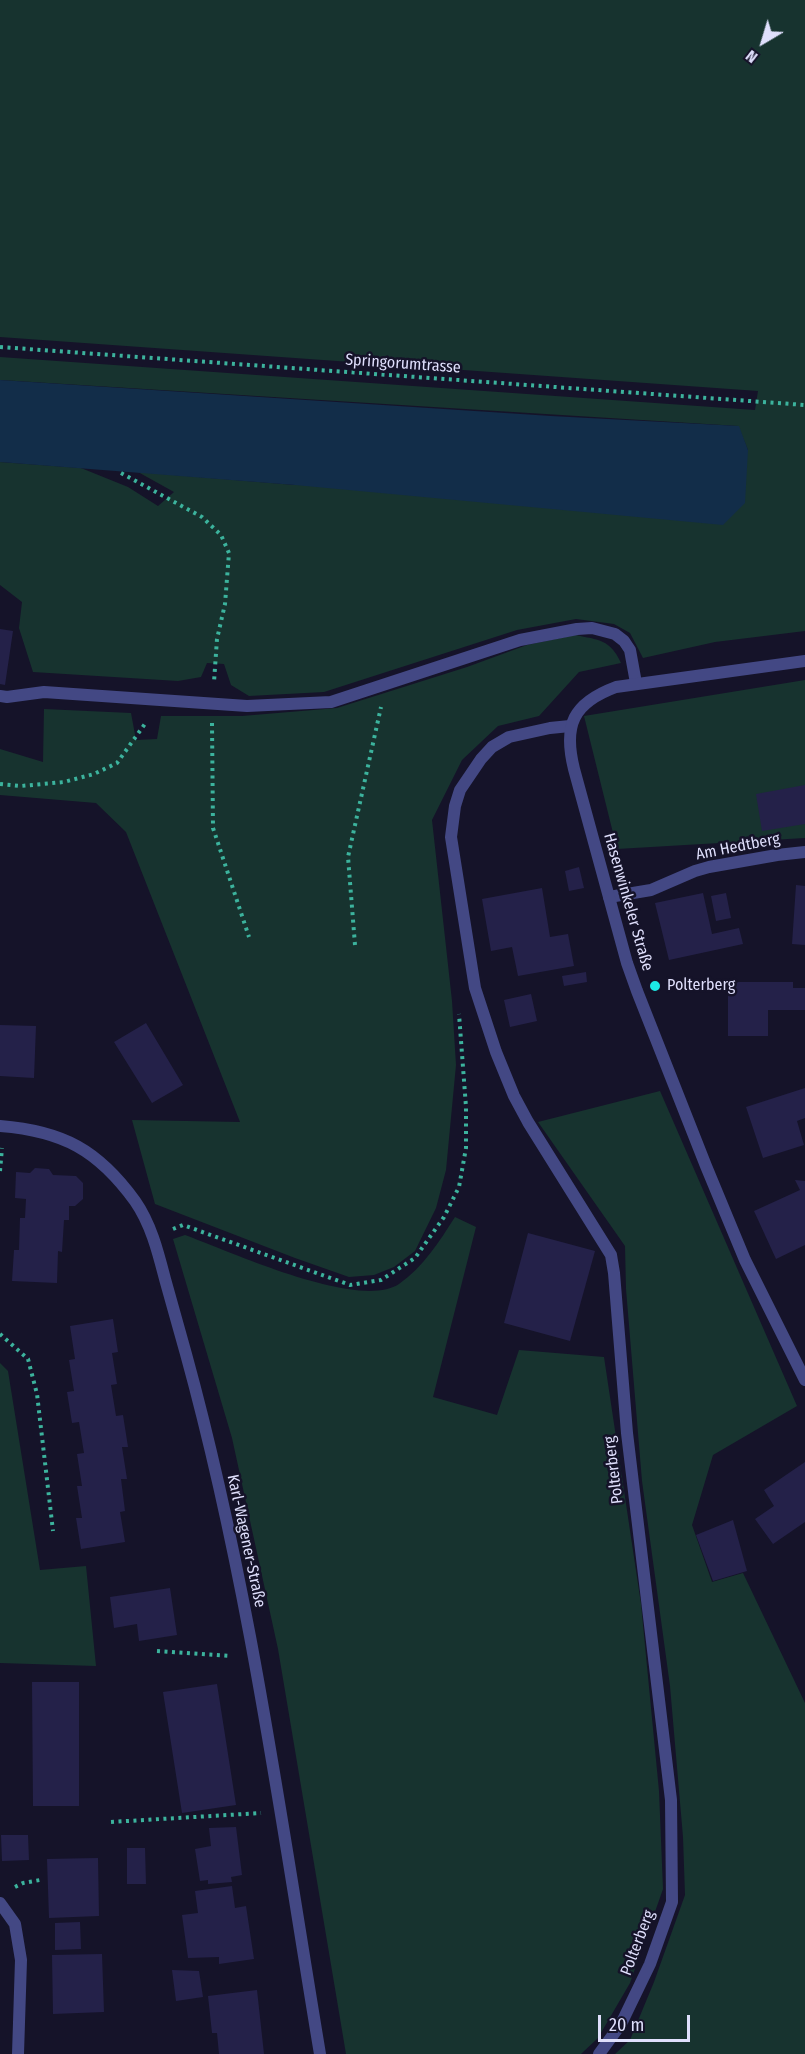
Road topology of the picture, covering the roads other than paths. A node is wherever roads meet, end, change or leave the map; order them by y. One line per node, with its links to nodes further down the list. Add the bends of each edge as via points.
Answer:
1 (805, 661): 2 (street)
2 (636, 683): 3 (street, via 630,650 624,641 615,634 592,628 520,640 331,702 247,706 44,692); 4 (street, via 597,695)
3 (0, 696)
4 (570, 726): 6 (street, Hasenwinkeler Straße, via 571,758); 10 (street, Polterberg, via 518,735 500,742 480,759 460,790 452,837 475,988 496,1052 514,1096 600,1235 611,1256 614,1273 627,1433 671,1800 672,1902 650,1964)
5 (805, 852): 6 (street, Am Hedtberg, via 709,867 651,890)
6 (609, 897): 8 (street, Hasenwinkeler Straße, via 637,991 706,1166 745,1260)
7 (0, 1126): 12 (street, Karl-Wagener-Straße, via 62,1138 96,1157 136,1203 154,1237 230,1537)
8 (805, 1380)
9 (3, 1898): 11 (street, via 15,1924 21,1960)
10 (602, 2053)
11 (18, 2054)
12 (320, 2054)

